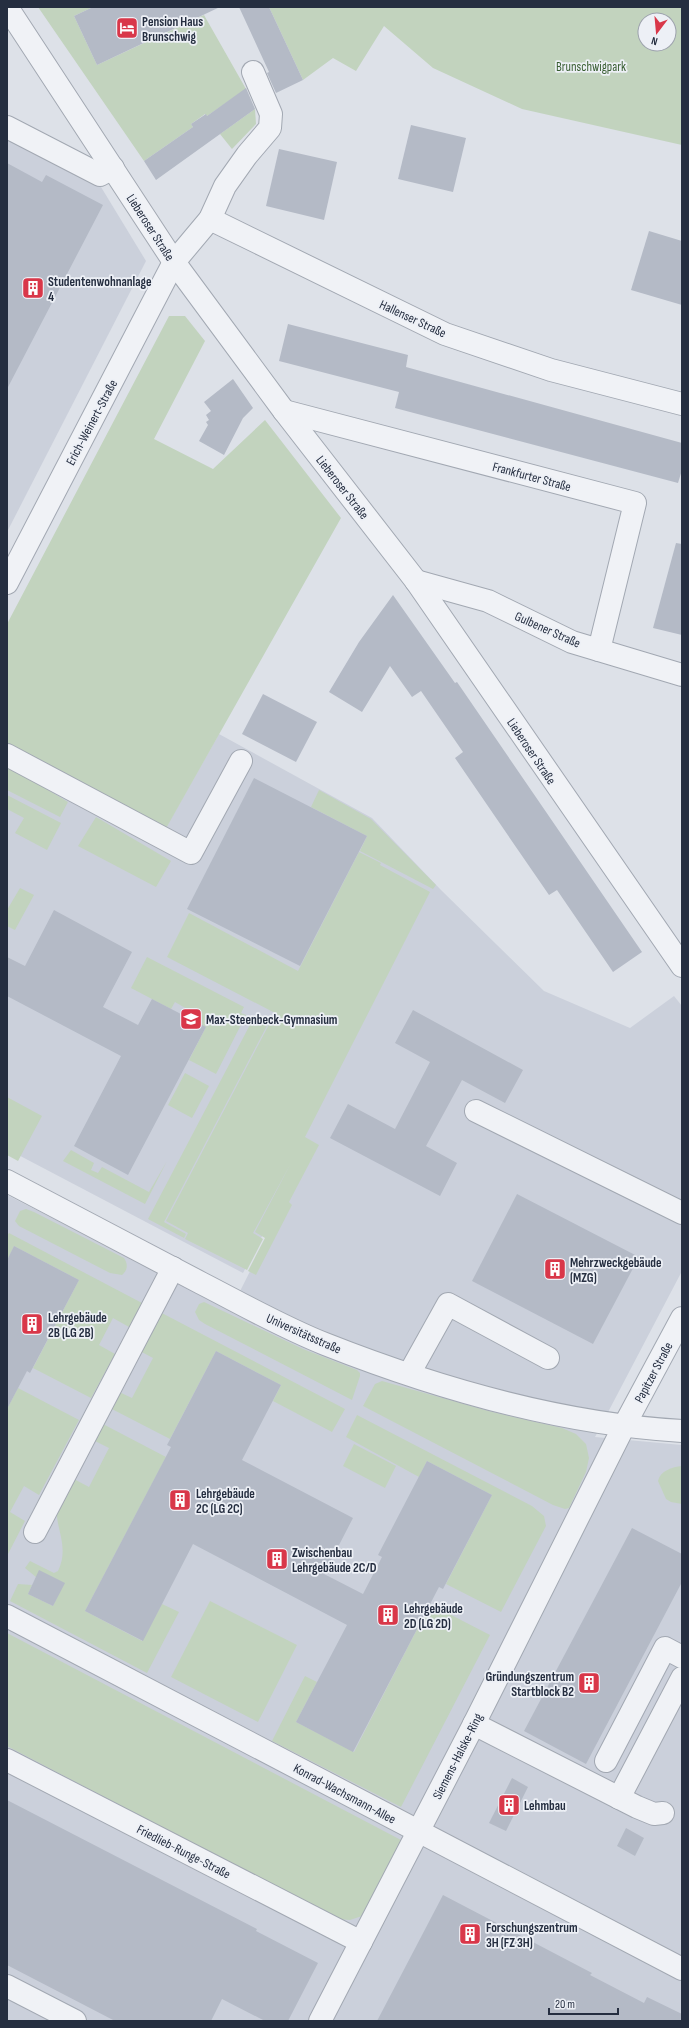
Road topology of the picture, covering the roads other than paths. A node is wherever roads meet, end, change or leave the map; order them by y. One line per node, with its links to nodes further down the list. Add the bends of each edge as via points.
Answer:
1 (7, 7): 4 (street, Lieberoser Straße)
2 (253, 72): 5 (street, via 271,114 270,128 247,155 226,186)
3 (7, 127): 4 (street, via 100,175)
4 (113, 168): 6 (street, Lieberoser Straße)
5 (210, 219): 6 (street); 7 (street, Hallenser Straße, via 445,334 551,370)
6 (174, 262): 8 (street, Lieberoser Straße); 10 (street, Erich-Weinert-Straße)
7 (682, 404)
8 (284, 411): 9 (street, Lieberoser Straße); 11 (street, Frankfurter Straße, via 634,503)
9 (416, 581): 11 (street, Gulbener Straße, via 488,601 572,642); 15 (street, Lieberoser Straße)
10 (7, 583)
11 (599, 650): 12 (street, Gulbener Straße)
12 (682, 675)
13 (7, 754): 14 (street, via 191,853)
14 (241, 761)
15 (682, 966)
16 (476, 1110): 18 (street)
17 (7, 1181): 19 (street, Universitätsstraße)
18 (682, 1214)
19 (173, 1268): 22 (street, Universitätsstraße, via 275,1322 325,1344); 25 (street)
20 (682, 1318): 23 (street, Papitzer Straße)
21 (548, 1358): 22 (street, via 448,1304)
22 (410, 1374): 23 (street, Universitätsstraße, via 551,1414)
23 (624, 1426): 24 (street, Universitätsstraße); 29 (street, Siemens-Halske-Ring)
24 (682, 1431)
25 (35, 1532)
26 (7, 1616): 34 (street, Konrad-Wachsmann-Allee)
27 (682, 1657): 31 (street, via 665,1648)
28 (682, 1678): 32 (street)
29 (474, 1724): 32 (street); 34 (street, Siemens-Halske-Ring)
30 (7, 1760): 35 (street, Friedlieb-Runge-Straße)
31 (606, 1761)
32 (619, 1798): 33 (street, via 654,1814)
33 (663, 1813)
34 (418, 1831): 35 (street, Siemens-Halske-Ring); 36 (street, Konrad-Wachsmann-Allee)
35 (361, 1942): 40 (street, Siemens-Halske-Ring)
36 (682, 1970)
37 (7, 1986): 38 (street)
38 (53, 2016): 39 (street)
39 (75, 2021)
40 (320, 2021)

